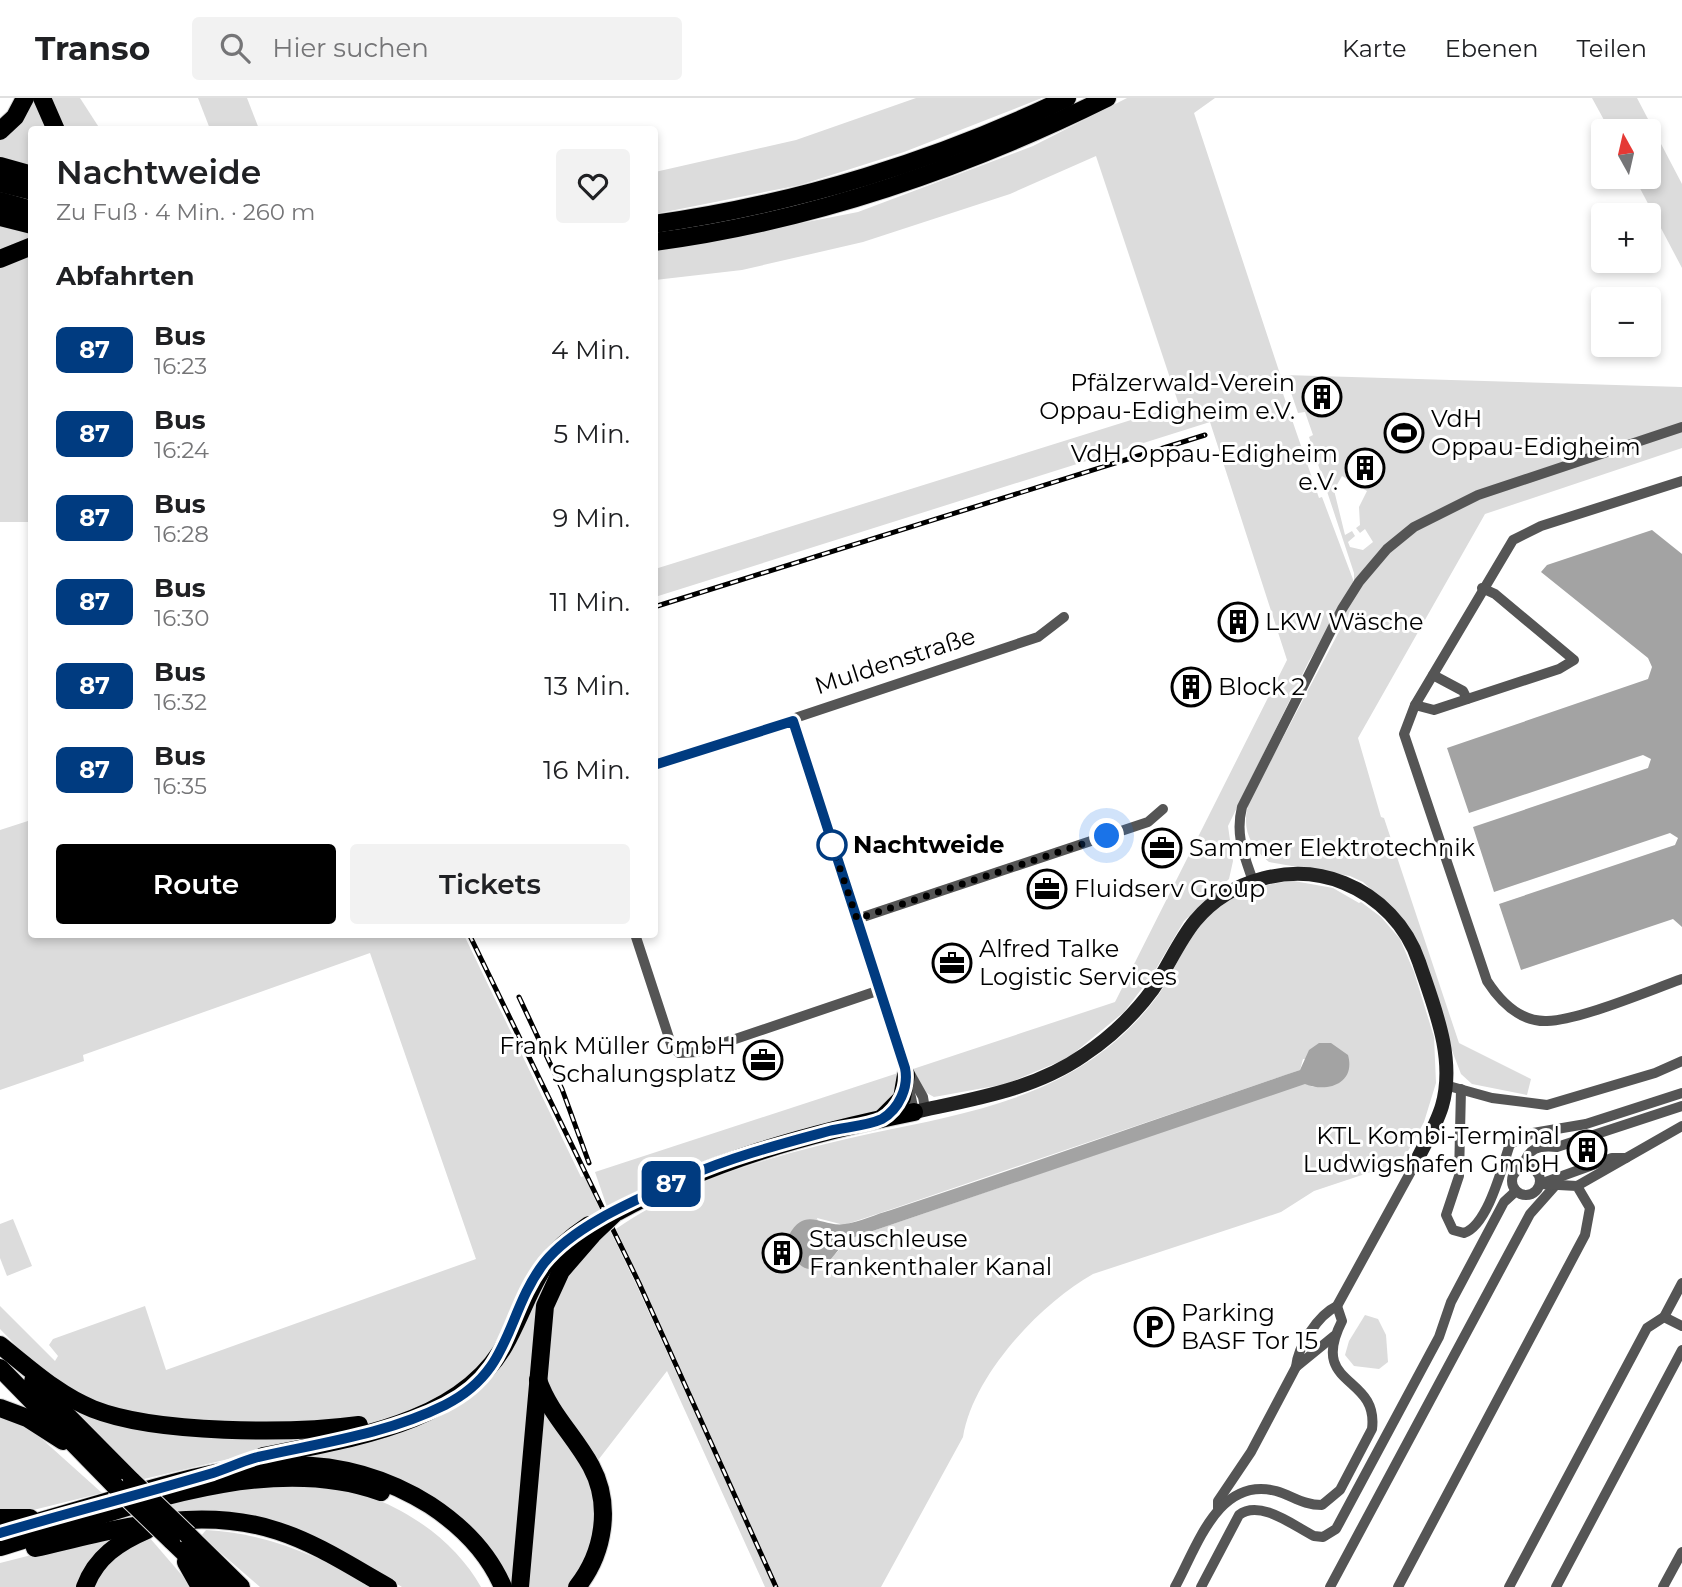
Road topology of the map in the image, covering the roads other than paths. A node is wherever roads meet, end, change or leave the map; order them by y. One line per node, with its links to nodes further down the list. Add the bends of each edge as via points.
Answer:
1 (25, 98): 6 (highway, via 15,117)
2 (42, 98): 5 (highway)
3 (1067, 98): 14 (highway, via 903,164 786,198)
4 (1107, 98): 16 (highway, via 1042,130 877,192 784,217)
5 (54, 126)
6 (0, 131)
7 (0, 166): 8 (highway)
8 (28, 174)
9 (0, 183): 10 (highway)
10 (28, 190)
11 (0, 201): 12 (highway)
12 (28, 209)
13 (0, 217): 15 (highway)
14 (658, 223)
15 (28, 224)
16 (658, 241)
17 (28, 248): 18 (highway)
18 (0, 259)
19 (1682, 427): 29 (street, via 1478,495 1414,527 1376,560 1342,609 1242,807 1237,830)
20 (1682, 481): 21 (street, via 1525,532 1505,548)
21 (1482, 589): 23 (street); 24 (street, via 1496,594 1574,660)
22 (1065, 617): 26 (street, Muldenstraße, via 1038,636 811,710)
23 (1433, 675): 24 (street, via 1463,691); 25 (street)
24 (1468, 699): 25 (street, via 1434,710)
25 (1415, 705): 32 (street, via 1406,722 1407,746 1488,981 1500,1001 1520,1014 1546,1021)
26 (793, 721): 27 (street, Muldenstraße); 30 (street)
27 (658, 764)
28 (1163, 809): 30 (street, via 1148,822)
29 (1254, 881): 36 (street, via 1303,874 1345,883 1393,917 1413,947 1440,1029); 40 (street, via 1202,914 1138,1008 1082,1057 1023,1086)
30 (857, 919): 33 (street)
31 (636, 938): 33 (street, via 672,1047 679,1053 697,1052)
32 (1682, 979)
33 (880, 990): 35 (street)
34 (1682, 1061): 37 (street, via 1561,1104 1508,1101)
35 (906, 1072): 40 (street); 41 (highway, via 902,1098)
36 (1445, 1085): 37 (street); 44 (street, via 1438,1115)
37 (1461, 1089): 38 (street, via 1459,1176 1446,1215 1449,1226 1458,1232 1469,1231 1479,1222 1510,1144 1533,1133 1586,1124)
38 (1682, 1093)
39 (1682, 1106): 45 (street, via 1558,1147 1538,1147 1526,1156)
40 (920, 1111): 41 (highway)
41 (881, 1119): 52 (highway, bridge, via 772,1147 695,1173)
42 (1682, 1126): 43 (street)
43 (1626, 1158): 46 (street, via 1612,1158); 47 (street)
44 (1415, 1164): 54 (street)
45 (1522, 1167): 46 (street, via 1534,1170); 49 (street, via 1512,1177)
46 (1540, 1184): 48 (street); 50 (street)
47 (1577, 1186): 48 (street); 88 (street, via 1590,1208 1585,1235)
48 (1553, 1187): 51 (street)
49 (1516, 1191): 50 (street); 86 (street, via 1504,1202 1451,1302 1439,1337 1336,1529 1314,1536 1260,1509 1245,1510)
50 (1526, 1196): 51 (street)
51 (1530, 1214): 87 (street)
52 (591, 1230): 62 (highway, via 551,1288 540,1329); 64 (highway, via 568,1239 543,1264 508,1339 485,1375 454,1400)
53 (1682, 1283): 55 (street)
54 (1337, 1306): 57 (street, via 1342,1321); 60 (street, via 1325,1311 1297,1355)
55 (1664, 1317): 56 (street); 89 (street, via 1647,1328)
56 (1682, 1326)
57 (1334, 1336): 60 (street); 68 (street, via 1332,1359 1339,1374 1371,1406 1372,1429 1340,1490 1322,1505 1298,1503 1277,1492 1242,1490)
58 (0, 1347): 64 (highway, via 67,1396 134,1421 317,1429); 67 (highway)
59 (1682, 1350): 90 (street)
60 (1296, 1367): 68 (street)
61 (0, 1368): 65 (highway)
62 (537, 1375): 83 (highway); 84 (highway, via 556,1420 592,1468 603,1503 600,1540)
63 (0, 1408): 65 (highway)
64 (412, 1418): 66 (highway)
65 (76, 1447): 67 (highway)
66 (214, 1473): 70 (highway); 82 (highway, via 298,1464 340,1469 390,1484 443,1513 470,1536 492,1563)
67 (124, 1483): 73 (highway, bridge)
68 (1218, 1508): 85 (street)
69 (0, 1518): 70 (highway)
70 (48, 1519): 72 (highway)
71 (177, 1520): 74 (highway); 76 (highway, via 115,1547 94,1568); 80 (highway, via 225,1520 278,1531)
72 (0, 1533)
73 (181, 1542): 77 (highway); 78 (highway); 79 (highway)
74 (0, 1550): 81 (highway, via 194,1490 252,1479 299,1477 370,1489 421,1513 457,1540)
75 (1682, 1552): 91 (street)
76 (85, 1587)
77 (200, 1587)
78 (220, 1587)
79 (242, 1587)
80 (388, 1587)
81 (491, 1587)
82 (503, 1587)
83 (520, 1587)
84 (577, 1587)
85 (1175, 1587)
86 (1201, 1587)
87 (1330, 1587)
88 (1398, 1587)
89 (1509, 1587)
90 (1556, 1587)
91 (1663, 1587)

